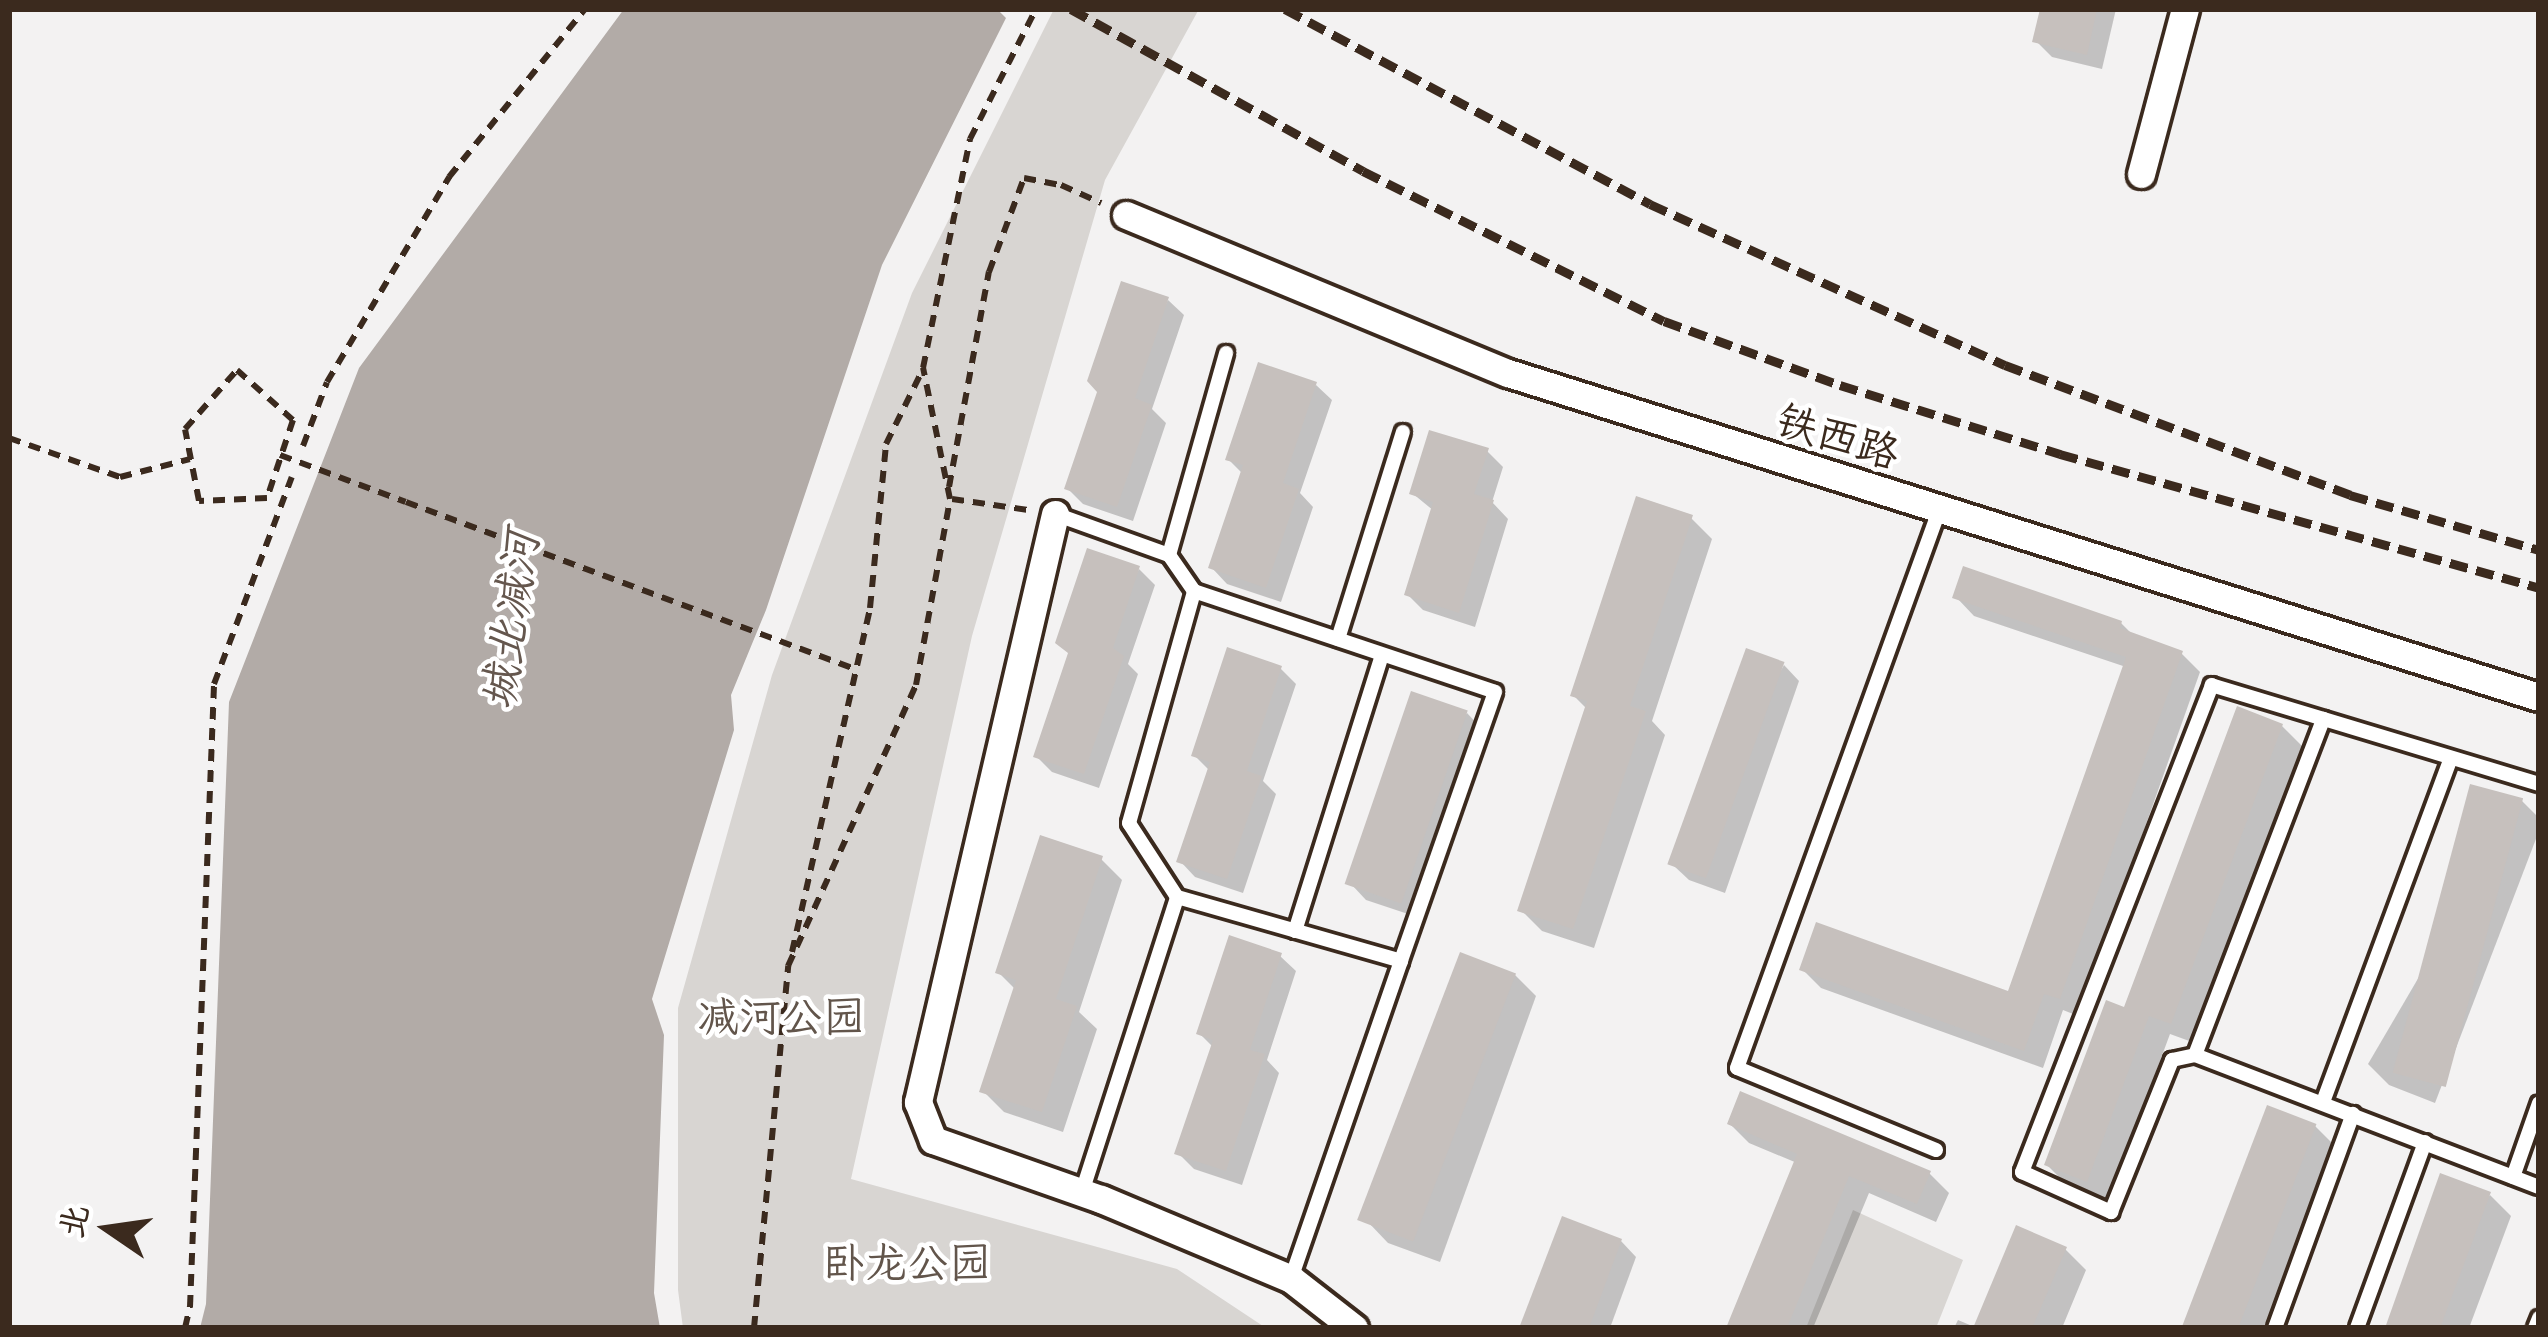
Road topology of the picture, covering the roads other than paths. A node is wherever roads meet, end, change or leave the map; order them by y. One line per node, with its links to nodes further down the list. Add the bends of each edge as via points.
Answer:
1 (2185, 9): 2 (street)
2 (2141, 174)
3 (1126, 214): 6 (street, 铁西路, via 1508,374)
4 (1226, 353): 8 (lane)
5 (1403, 432): 10 (lane)
6 (1939, 511): 12 (street, 铁西路); 24 (lane, via 1737,1068)
7 (1055, 514): 8 (lane); 27 (street, via 918,1102 933,1140)
8 (1169, 555): 9 (lane)
9 (1194, 591): 10 (lane); 16 (lane, via 1129,823)
10 (1338, 639): 11 (lane)
11 (1382, 655): 17 (lane); 18 (lane, via 1495,692)
12 (2539, 697)
13 (2323, 719): 14 (lane); 19 (lane); 19 (lane, via 2212,685 2022,1172 2111,1212 2172,1060)
14 (2451, 758): 15 (lane); 20 (lane)
15 (2539, 784)
16 (1177, 897): 17 (lane); 27 (lane)
17 (1295, 931): 18 (lane)
18 (1401, 961): 28 (lane)
19 (2195, 1055): 20 (lane)
20 (2323, 1102): 22 (lane)
21 (2539, 1103): 25 (lane)
22 (2353, 1114): 23 (lane); 31 (lane)
23 (2425, 1142): 25 (lane); 32 (lane)
24 (1936, 1150)
25 (2513, 1177): 26 (lane)
26 (2539, 1186)
27 (1082, 1192): 28 (street)
28 (1291, 1279): 30 (street)
29 (2539, 1318): 33 (lane)
30 (1354, 1328)
31 (2275, 1328)
32 (2357, 1328)
33 (2535, 1328)

